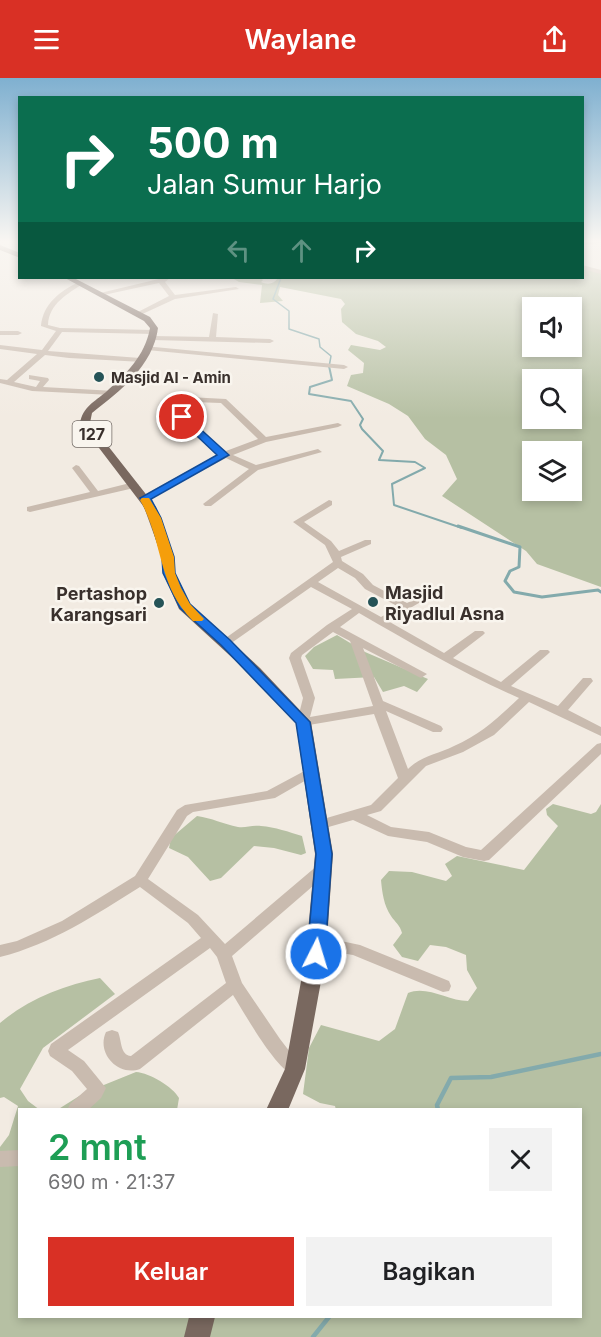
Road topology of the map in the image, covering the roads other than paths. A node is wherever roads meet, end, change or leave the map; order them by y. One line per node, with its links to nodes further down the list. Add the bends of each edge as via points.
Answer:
1 (56, 301): 6 (street, via 44,326)
2 (112, 301): 4 (main road)
3 (165, 301): 4 (street)
4 (138, 314): 9 (main road, via 151,322)
5 (215, 314): 10 (street)
6 (60, 330): 9 (street); 14 (street)
7 (0, 333): 8 (street)
8 (18, 333)
9 (154, 335): 10 (street); 13 (main road, 127)
10 (212, 339): 11 (street)
11 (270, 341)
12 (0, 347): 14 (street)
13 (147, 348): 15 (main road, 127); 16 (street)
14 (44, 352): 15 (street); 18 (street)
15 (140, 360): 20 (main road, 127)
16 (344, 367)
17 (32, 378): 19 (street, via 45,380)
18 (4, 382): 19 (street)
19 (38, 389): 20 (street)
20 (112, 393): 27 (main road, 127, via 87,412 85,423)
21 (338, 425): 22 (street)
22 (264, 440): 24 (street); 24 (street, via 223,401 189,400 182,417)
23 (318, 452): 26 (street)
24 (224, 455): 26 (street); 27 (street)
25 (76, 468): 28 (street)
26 (255, 468): 30 (street)
27 (140, 492): 28 (street); 42 (main road, 127, via 156,518 169,573 184,606)
28 (95, 493): 31 (street)
29 (329, 503): 33 (street, via 298,522 328,543)
30 (208, 504)
31 (30, 509)
32 (368, 542): 33 (street)
33 (336, 559): 34 (street); 36 (street, via 369,587)
34 (310, 582): 37 (street); 42 (street)
35 (419, 600): 36 (street)
36 (407, 607): 38 (street)
37 (357, 610): 38 (street); 39 (street)
38 (379, 622): 44 (street)
39 (332, 627): 41 (street); 51 (street, via 299,650 295,658 308,691)
40 (479, 633): 44 (street)
41 (354, 638): 45 (street); 49 (street)
42 (226, 642): 51 (main road, 127)
43 (544, 652): 47 (street)
44 (445, 658): 47 (street)
45 (421, 674)
46 (587, 681): 50 (street)
47 (502, 687): 48 (street)
48 (527, 697): 50 (street); 56 (street, via 490,732 421,763)
49 (379, 707): 51 (street); 52 (street); 56 (street)
50 (561, 710): 53 (street)
51 (303, 722): 55 (main road)
52 (437, 729)
53 (601, 732)
54 (601, 747): 57 (street, via 484,856 463,852 429,837 388,831)
55 (310, 772): 58 (main road); 60 (street, via 270,795 190,808 182,813)
56 (405, 778): 57 (street, via 375,808)
57 (355, 815): 58 (street)
58 (318, 825): 59 (main road)
59 (323, 869): 63 (street); 64 (main road)
60 (140, 880): 61 (street, via 193,919); 62 (street, via 67,925)
61 (210, 940): 63 (street); 69 (street, via 57,1048 97,1088)
62 (0, 951)
63 (224, 954): 65 (street)
64 (316, 954): 66 (street, via 341,947 355,950); 68 (main road)
65 (235, 985): 67 (street, via 134,1064 123,1063 115,1055); 68 (street)
66 (442, 986)
67 (112, 1037)
68 (295, 1069): 70 (main road)
69 (78, 1108)
70 (278, 1108)
71 (18, 1158): 72 (street)
72 (0, 1159)
73 (202, 1318): 74 (main road)
74 (197, 1337)

